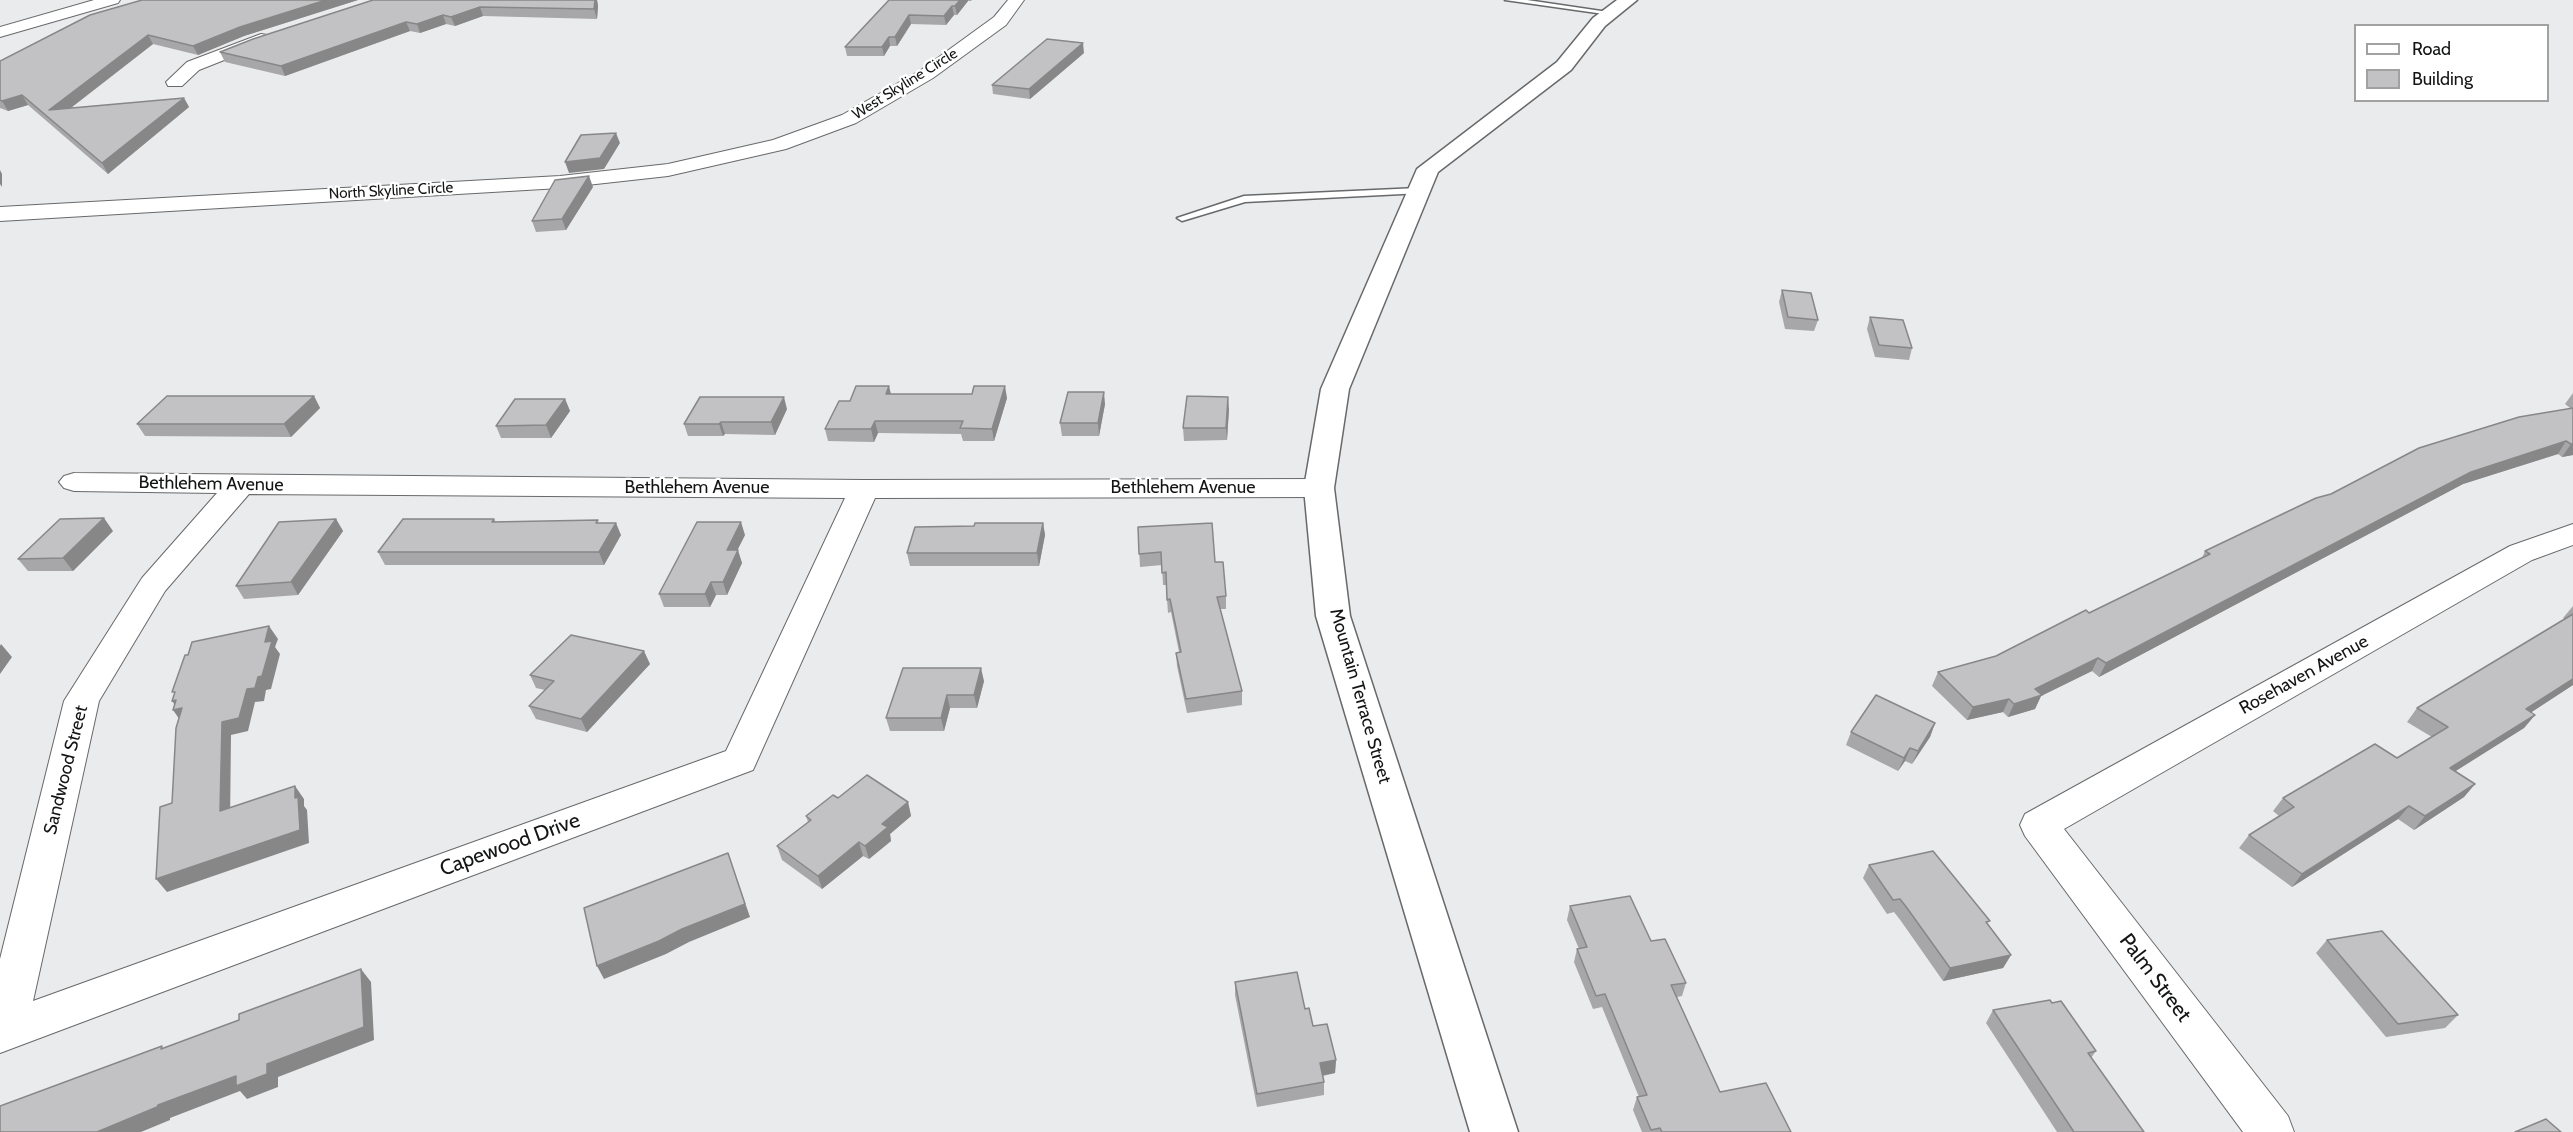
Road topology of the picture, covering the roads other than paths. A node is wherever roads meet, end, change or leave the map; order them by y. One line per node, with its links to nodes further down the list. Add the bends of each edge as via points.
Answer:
1 (112, 0): 5 (street)
2 (1016, 0): 8 (street, West Skyline Circle, via 999,21 927,74 849,119)
3 (1509, 0): 4 (lane)
4 (1620, 6): 9 (street, Mountain Terrace Street, via 1599,22 1564,66 1428,169)
5 (0, 32)
6 (273, 35): 7 (street, via 193,66)
7 (175, 82)
8 (779, 145): 10 (street, North Skyline Circle, via 668,170 560,182)
9 (1418, 191): 11 (lane, via 1244,199); 14 (street, Mountain Terrace Street, via 1335,389)
10 (0, 214)
11 (1182, 218)
12 (74, 482): 13 (street, Bethlehem Avenue)
13 (242, 485): 15 (street, Bethlehem Avenue); 18 (street, Sandwood Street, via 153,585 82,701)
14 (1319, 488): 15 (street, Bethlehem Avenue); 19 (street, Mountain Terrace Street, via 1334,616)
15 (864, 489): 18 (street, Capewood Drive, via 740,760)
16 (2573, 534): 17 (street, Rosehaven Avenue, via 2521,553)
17 (2039, 825): 20 (street, Palm Street)
18 (2, 1032)
19 (1494, 1132)
20 (2271, 1132)

